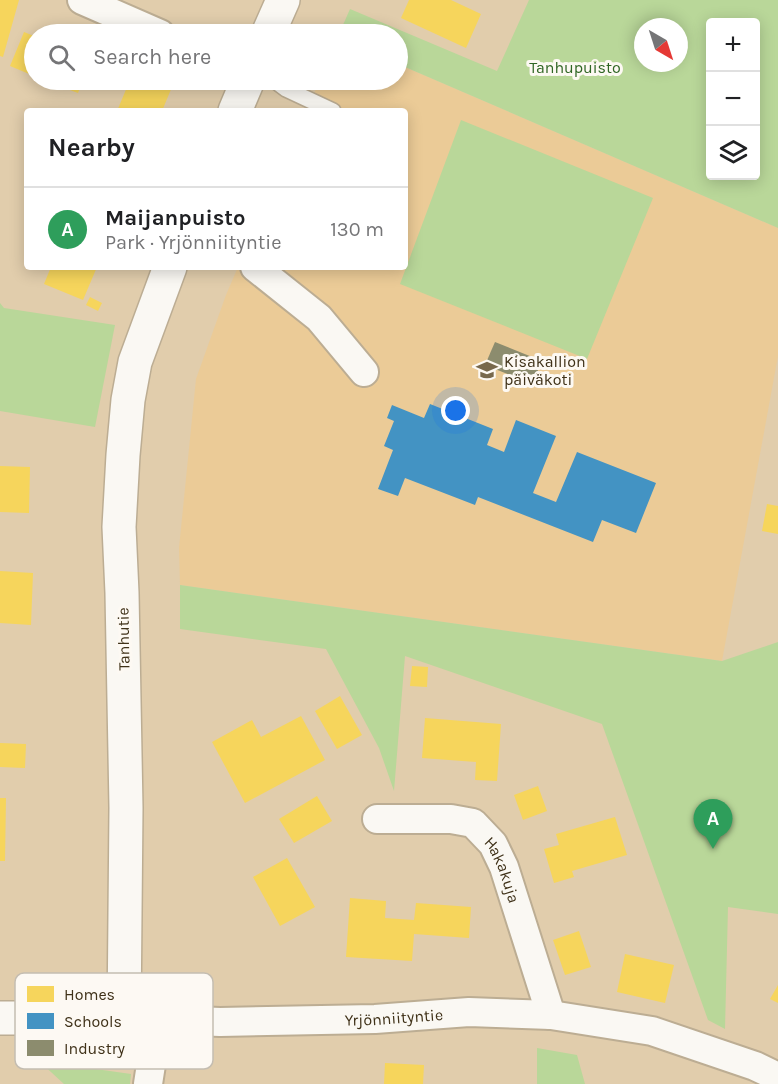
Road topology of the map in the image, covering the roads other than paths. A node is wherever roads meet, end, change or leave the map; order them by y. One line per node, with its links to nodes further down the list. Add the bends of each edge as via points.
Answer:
1 (82, 0): 3 (street)
2 (283, 0): 4 (street)
3 (137, 24)
4 (272, 24)
5 (244, 90): 7 (street)
6 (288, 90): 8 (lane)
7 (236, 108)
8 (327, 108)
9 (169, 270): 13 (street, Tanhutie, via 135,362 122,467 119,527 126,808)
10 (259, 270): 11 (street, via 319,318)
11 (364, 372)
12 (377, 819): 14 (street, Hakakuja, via 451,819 473,823 493,844 504,867)
13 (124, 973)
14 (551, 1015): 15 (street, Yrjönniityntie, via 469,1012 364,1019); 17 (street, Yrjönniityntie, via 652,1031)
15 (213, 1022)
16 (150, 1069): 18 (street)
17 (778, 1077)
18 (148, 1084)

